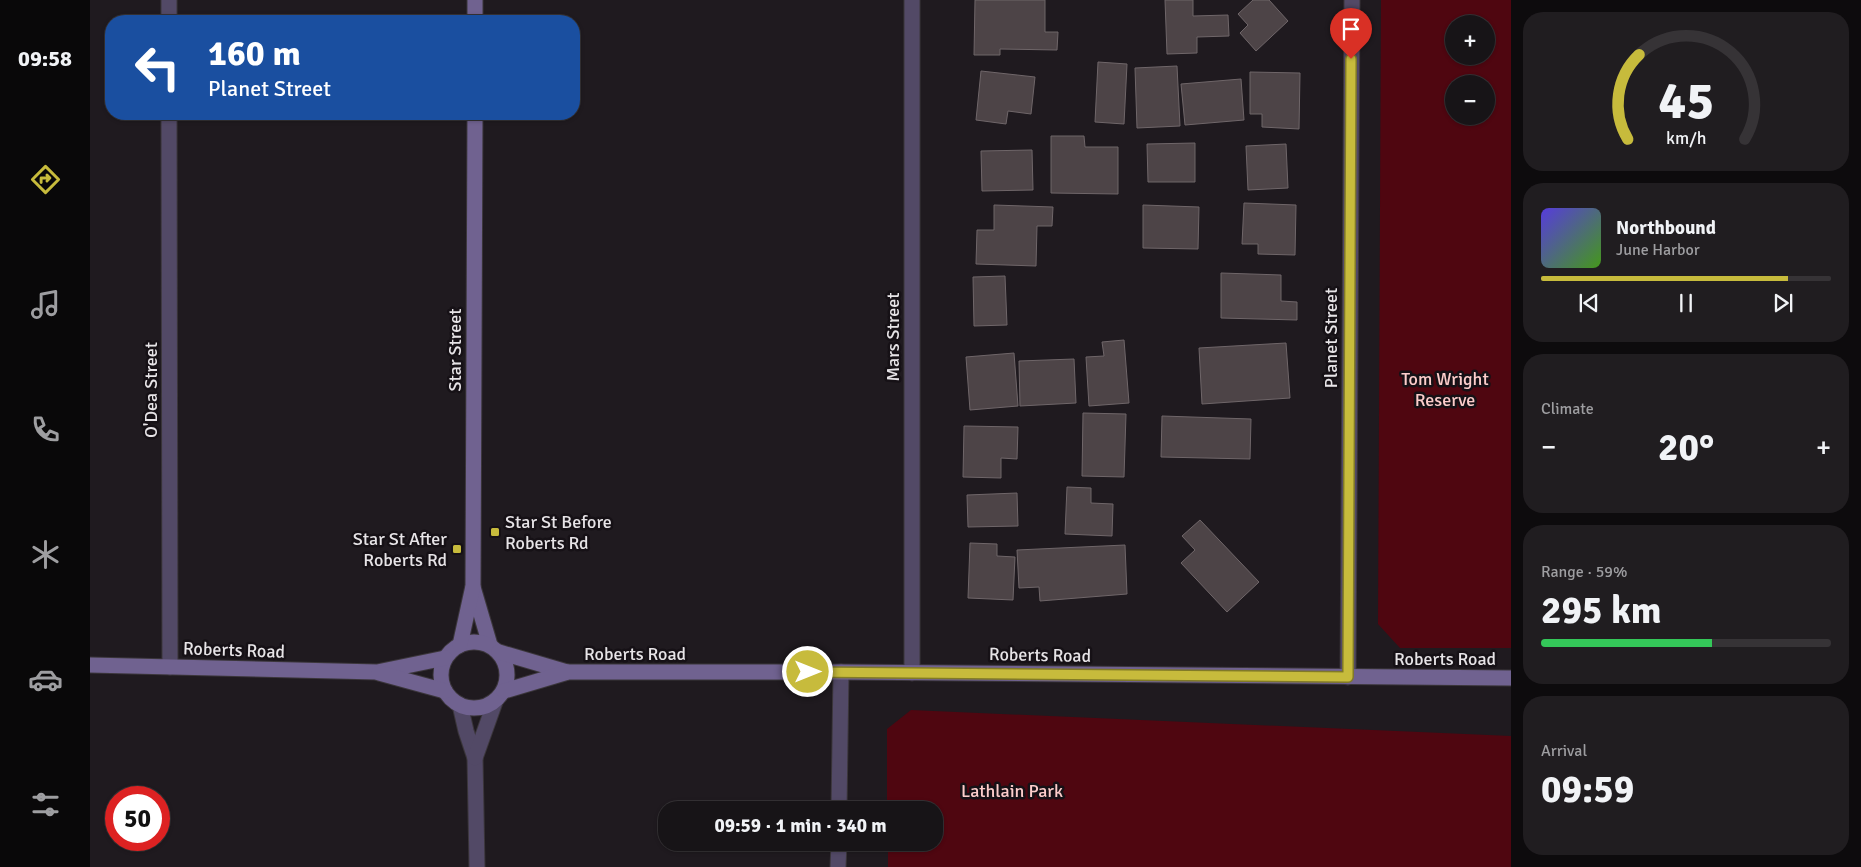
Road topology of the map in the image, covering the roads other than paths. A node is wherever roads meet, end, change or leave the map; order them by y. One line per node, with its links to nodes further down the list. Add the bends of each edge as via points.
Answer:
1 (168, 0): 5 (street)
2 (475, 0): 6 (main road)
3 (912, 0): 18 (street, Mars Street)
4 (1352, 0): 19 (street, Planet Street)
5 (169, 15)
6 (475, 15)
7 (169, 120): 14 (street, O'Dea Street)
8 (475, 120): 9 (main road, Star Street)
9 (473, 586): 10 (main road, Star Street); 11 (main road, Star Street)
10 (460, 645): 11 (main road, via 480,642); 12 (main road)
11 (495, 649): 16 (main road, Roberts Road); 22 (main road, via 505,661 508,671 508,681)
12 (445, 658): 15 (main road, Roberts Road); 21 (main road, via 441,680)
13 (90, 665): 14 (main road, Roberts Road)
14 (170, 667): 15 (main road, Roberts Road)
15 (377, 672): 21 (main road, Roberts Road)
16 (568, 672): 17 (main road, Roberts Road); 22 (main road, Roberts Road)
17 (841, 672): 18 (main road, Roberts Road); 25 (street)
18 (912, 673): 19 (main road, Roberts Road)
19 (1348, 677): 20 (main road, Roberts Road)
20 (1511, 678)
21 (445, 691): 23 (main road)
22 (500, 696): 23 (main road, via 478,708); 24 (street)
23 (460, 705): 24 (street)
24 (475, 758): 27 (street)
25 (839, 801)
26 (839, 851): 28 (street)
27 (477, 867)
28 (838, 867)

